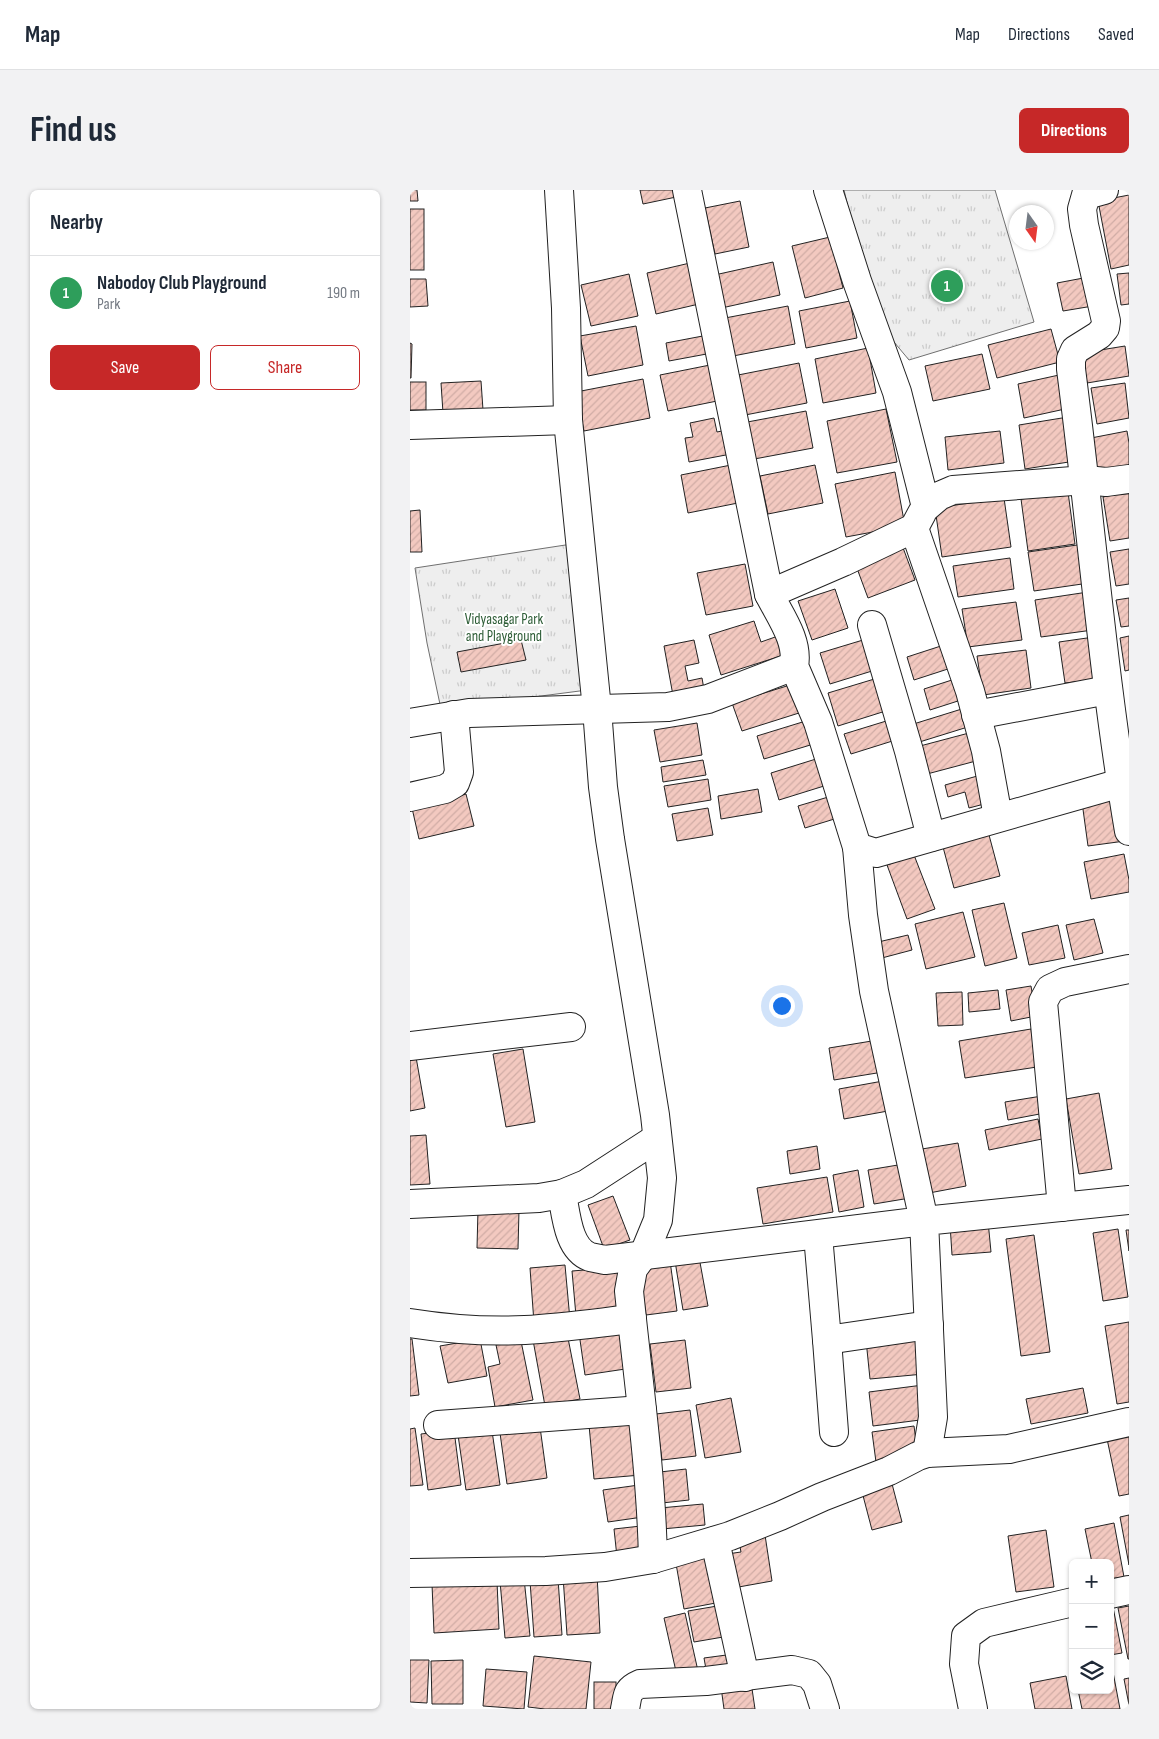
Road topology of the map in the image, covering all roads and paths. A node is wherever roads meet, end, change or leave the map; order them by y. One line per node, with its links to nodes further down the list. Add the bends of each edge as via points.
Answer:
1 (559, 190): 5 (street)
2 (687, 190): 10 (street)
3 (828, 190): 9 (street, via 897,392)
4 (1104, 190): 8 (street, via 1086,195 1082,209 1105,328 1075,350 1071,359)
5 (568, 420): 6 (street); 14 (street)
6 (410, 425)
7 (1129, 479): 8 (street)
8 (1086, 480): 9 (street, via 953,490 939,496); 13 (street)
9 (920, 518): 10 (street, via 843,562); 15 (street)
10 (769, 594): 12 (street, via 794,646)
11 (872, 625): 22 (street)
12 (794, 666): 14 (street, via 708,699 668,707); 23 (street, via 818,722)
13 (1108, 690): 15 (street); 18 (street)
14 (598, 709): 16 (street); 27 (street, via 610,839)
15 (976, 715): 20 (street)
16 (454, 716): 17 (street); 19 (street, via 459,772 455,782 445,790)
17 (410, 723)
18 (1121, 783): 20 (street); 21 (street)
19 (410, 797)
20 (998, 817): 22 (street)
21 (1129, 831)
22 (931, 837): 23 (street, via 876,853)
23 (857, 847): 32 (street, via 874,991)
24 (1129, 969): 31 (street, via 1065,982 1050,989 1043,1002)
25 (571, 1027): 26 (street)
26 (410, 1046)
27 (658, 1138): 28 (street, via 586,1184); 34 (street, via 662,1178 658,1220)
28 (562, 1194): 30 (street); 34 (street, via 570,1232 577,1247 589,1256 605,1260)
29 (1129, 1200): 31 (street)
30 (410, 1204)
31 (1062, 1207): 32 (street)
32 (924, 1221): 33 (street); 37 (street)
33 (818, 1235): 34 (street); 38 (street)
34 (644, 1254): 35 (street, via 633,1269 629,1291)
35 (632, 1319): 36 (street, via 500,1331); 39 (street)
36 (410, 1323)
37 (929, 1326): 38 (street); 43 (street, via 933,1417)
38 (827, 1340): 42 (street)
39 (642, 1410): 41 (street); 45 (street)
40 (1129, 1422): 43 (street, via 1009,1449)
41 (438, 1425)
42 (834, 1432)
43 (927, 1453): 44 (street)
44 (715, 1541): 45 (street); 50 (street)
45 (654, 1560): 46 (street, via 606,1568)
46 (410, 1573)
47 (1129, 1590): 48 (street)
48 (1114, 1593)
49 (1069, 1603): 53 (street, via 984,1623 966,1636 964,1664)
50 (745, 1677): 51 (street, via 640,1684 631,1688); 52 (street, via 792,1670 809,1674 817,1684)
51 (625, 1709)
52 (825, 1709)
53 (973, 1709)

